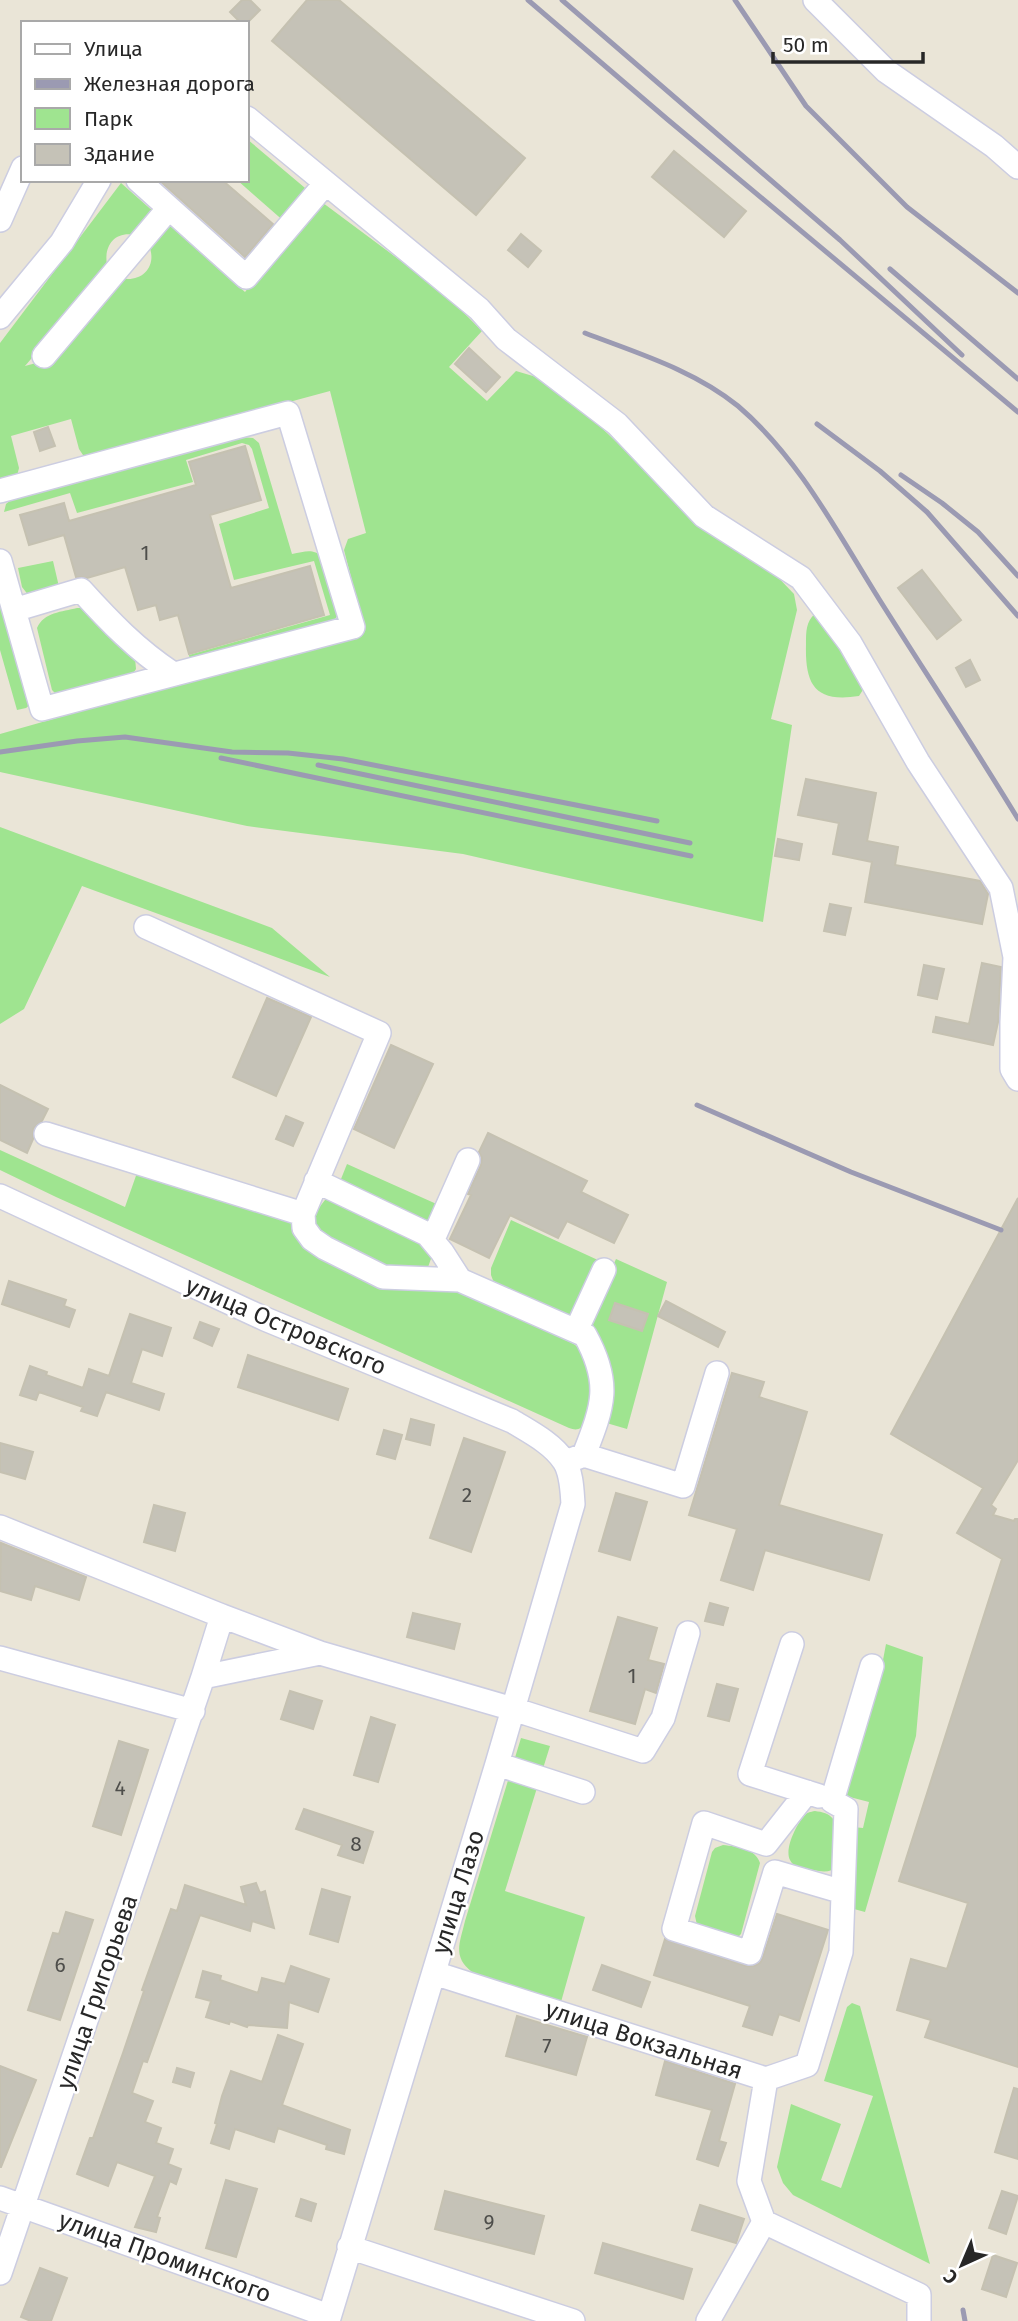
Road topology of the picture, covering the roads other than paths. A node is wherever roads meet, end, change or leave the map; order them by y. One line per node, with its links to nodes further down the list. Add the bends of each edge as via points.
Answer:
1 (815, 0): 3 (street, via 886,71)
2 (248, 119): 7 (street)
3 (1018, 167)
4 (21, 173): 9 (street)
5 (98, 182): 10 (street, via 62,242)
6 (140, 182): 8 (street)
7 (325, 184): 8 (street, via 246,278); 17 (street, via 480,309 506,339 617,424 704,516 801,578 850,643 918,762 1001,888 1015,957 1012,1069)
8 (169, 208): 11 (street)
9 (0, 220)
10 (0, 317)
11 (44, 356)
12 (0, 491): 15 (street, via 288,413 353,626)
13 (0, 561): 14 (street)
14 (13, 610): 15 (street, via 81,590 120,633); 15 (street, via 42,709)
15 (172, 673)
16 (146, 927): 20 (street, via 379,1033)
17 (1018, 1079)
18 (46, 1134): 22 (street)
19 (468, 1160): 23 (street)
20 (316, 1181): 22 (street); 23 (street)
21 (0, 1196): 28 (street, улица Островского, via 265,1319 512,1422)
22 (303, 1214): 25 (street, via 304,1228 312,1239 383,1276)
23 (433, 1239): 25 (street)
24 (604, 1269): 26 (street)
25 (460, 1280): 26 (street)
26 (576, 1331): 28 (street, via 585,1335 595,1354 604,1389 598,1419)
27 (717, 1373): 28 (street, via 682,1486)
28 (575, 1459): 37 (street, улица Лазо, via 573,1504)
29 (0, 1527): 30 (street)
30 (222, 1616): 33 (street); 36 (street, улица Григорьева)
31 (688, 1633): 37 (street, via 663,1718 643,1751)
32 (792, 1644): 40 (street, via 750,1774)
33 (320, 1653): 36 (street); 37 (street)
34 (0, 1658): 38 (street)
35 (872, 1666): 42 (street)
36 (203, 1677): 38 (street, улица Григорьева)
37 (513, 1709): 39 (street, улица Лазо)
38 (192, 1711): 47 (street, улица Григорьева)
39 (497, 1764): 41 (street); 44 (street, улица Лазо)
40 (807, 1792): 42 (street); 43 (street, via 766,1844 704,1823 674,1929 750,1953 775,1872)
41 (583, 1793)
42 (832, 1801): 43 (street, via 846,1809)
43 (843, 1892): 45 (street, via 841,1952 807,2065)
44 (434, 1973): 45 (street, улица Вокзальная); 49 (street, улица Лазо)
45 (765, 2079): 48 (street, улица Вокзальная, via 749,2181)
46 (0, 2198): 47 (street, улица Проминского)
47 (24, 2206): 50 (street, улица Григорьева); 51 (street, улица Проминского)
48 (764, 2222): 53 (street); 54 (street, via 919,2295)
49 (349, 2248): 51 (street, улица Лазо); 52 (street)
50 (0, 2273)
51 (329, 2318)
52 (572, 2321)
53 (708, 2321)
54 (919, 2321)

